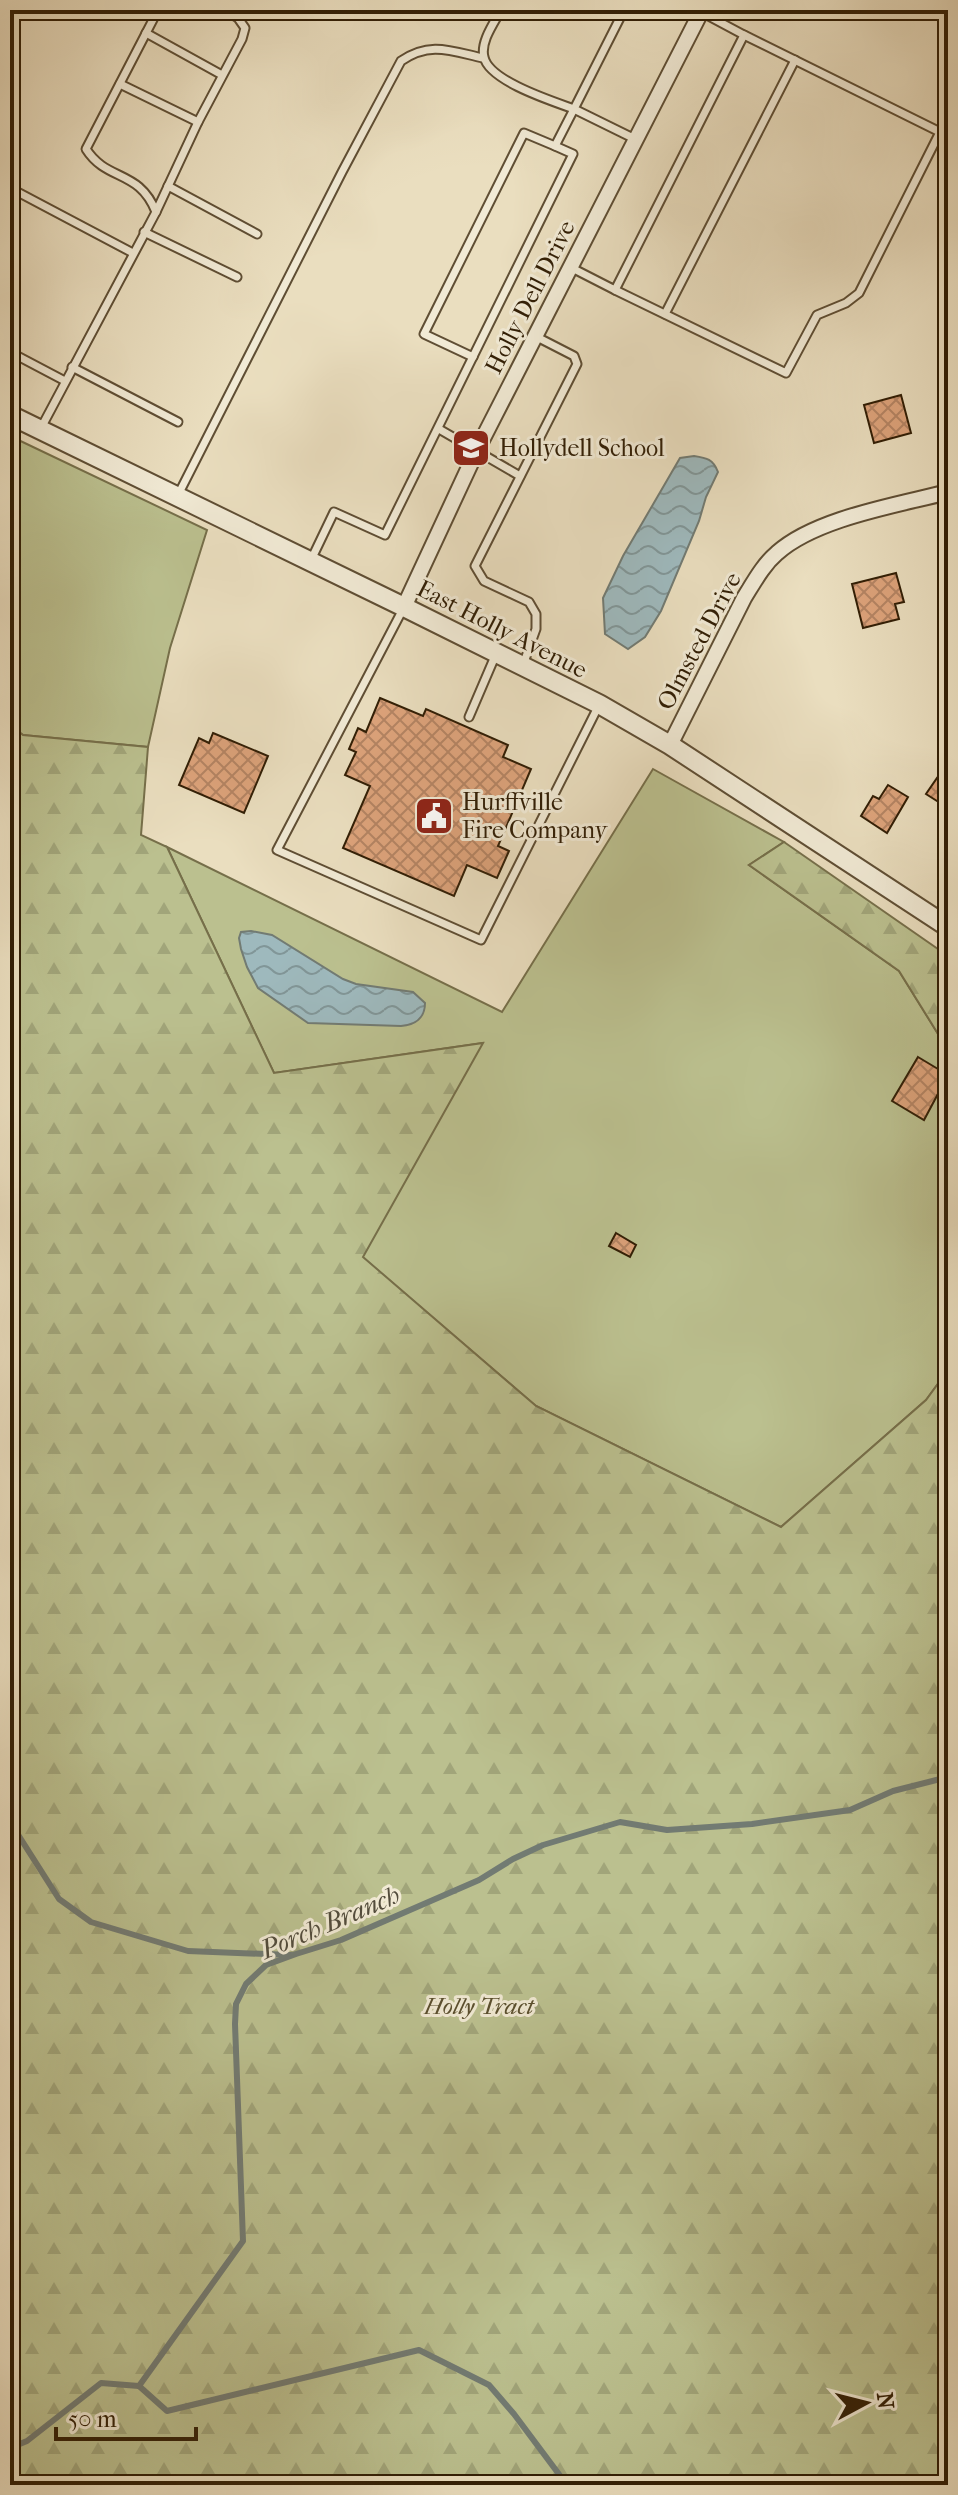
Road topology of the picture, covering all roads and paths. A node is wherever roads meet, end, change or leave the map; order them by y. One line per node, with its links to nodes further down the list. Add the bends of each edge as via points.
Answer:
1 (158, 10): 6 (lane)
2 (225, 10): 10 (lane, via 245,28)
3 (501, 10): 8 (lane)
4 (624, 10): 12 (lane)
5 (701, 11): 7 (lane); 14 (street, Holly Dell Drive)
6 (146, 33): 10 (lane); 11 (lane)
7 (744, 35): 9 (lane); 24 (lane)
8 (483, 58): 12 (lane, via 493,72 518,87); 38 (lane, via 441,49 416,51 401,61)
9 (795, 60): 25 (lane); 25 (lane, via 940,132 859,293 817,315 786,373)
10 (222, 75): 13 (lane)
11 (120, 84): 13 (lane); 18 (lane, via 86,149 98,165 133,181 150,196)
12 (574, 109): 14 (lane); 15 (lane)
13 (198, 122): 16 (lane)
14 (635, 139): 22 (street, Holly Dell Drive)
15 (555, 146): 28 (lane, via 573,154); 28 (lane, via 524,133 424,334)
16 (168, 186): 18 (lane); 20 (lane)
17 (10, 188): 21 (lane)
18 (156, 212): 19 (lane)
19 (144, 232): 21 (lane); 23 (lane)
20 (257, 234)
21 (133, 253): 29 (lane)
22 (570, 267): 24 (lane); 26 (street, Holly Dell Drive)
23 (237, 277)
24 (615, 290): 25 (lane)
25 (665, 314)
26 (535, 336): 35 (street, Holly Dell Drive); 36 (lane, via 574,356 577,364)
27 (10, 352): 30 (lane)
28 (473, 357): 33 (lane)
29 (72, 367): 30 (lane); 32 (lane)
30 (65, 381): 34 (lane)
31 (10, 415): 34 (street, East Holly Avenue)
32 (178, 422)
33 (439, 429): 35 (lane); 39 (lane, via 385,535 334,512)
34 (40, 430): 38 (street, East Holly Avenue)
35 (477, 450): 36 (lane); 40 (street, Holly Dell Drive)
36 (520, 476): 42 (lane, via 475,566 484,581 529,602 536,614)
37 (948, 492): 45 (street, Olmsted Drive, via 831,524 776,554 744,598)
38 (177, 497): 39 (street, East Holly Avenue)
39 (310, 562): 40 (street, East Holly Avenue)
40 (404, 607): 41 (street, East Holly Avenue); 43 (lane, via 277,850 481,940)
41 (497, 652): 42 (street, East Holly Avenue); 44 (lane)
42 (523, 665): 43 (street, East Holly Avenue)
43 (599, 704): 45 (street, East Holly Avenue)
44 (469, 717)
45 (670, 745): 46 (street, East Holly Avenue)
46 (948, 927)

